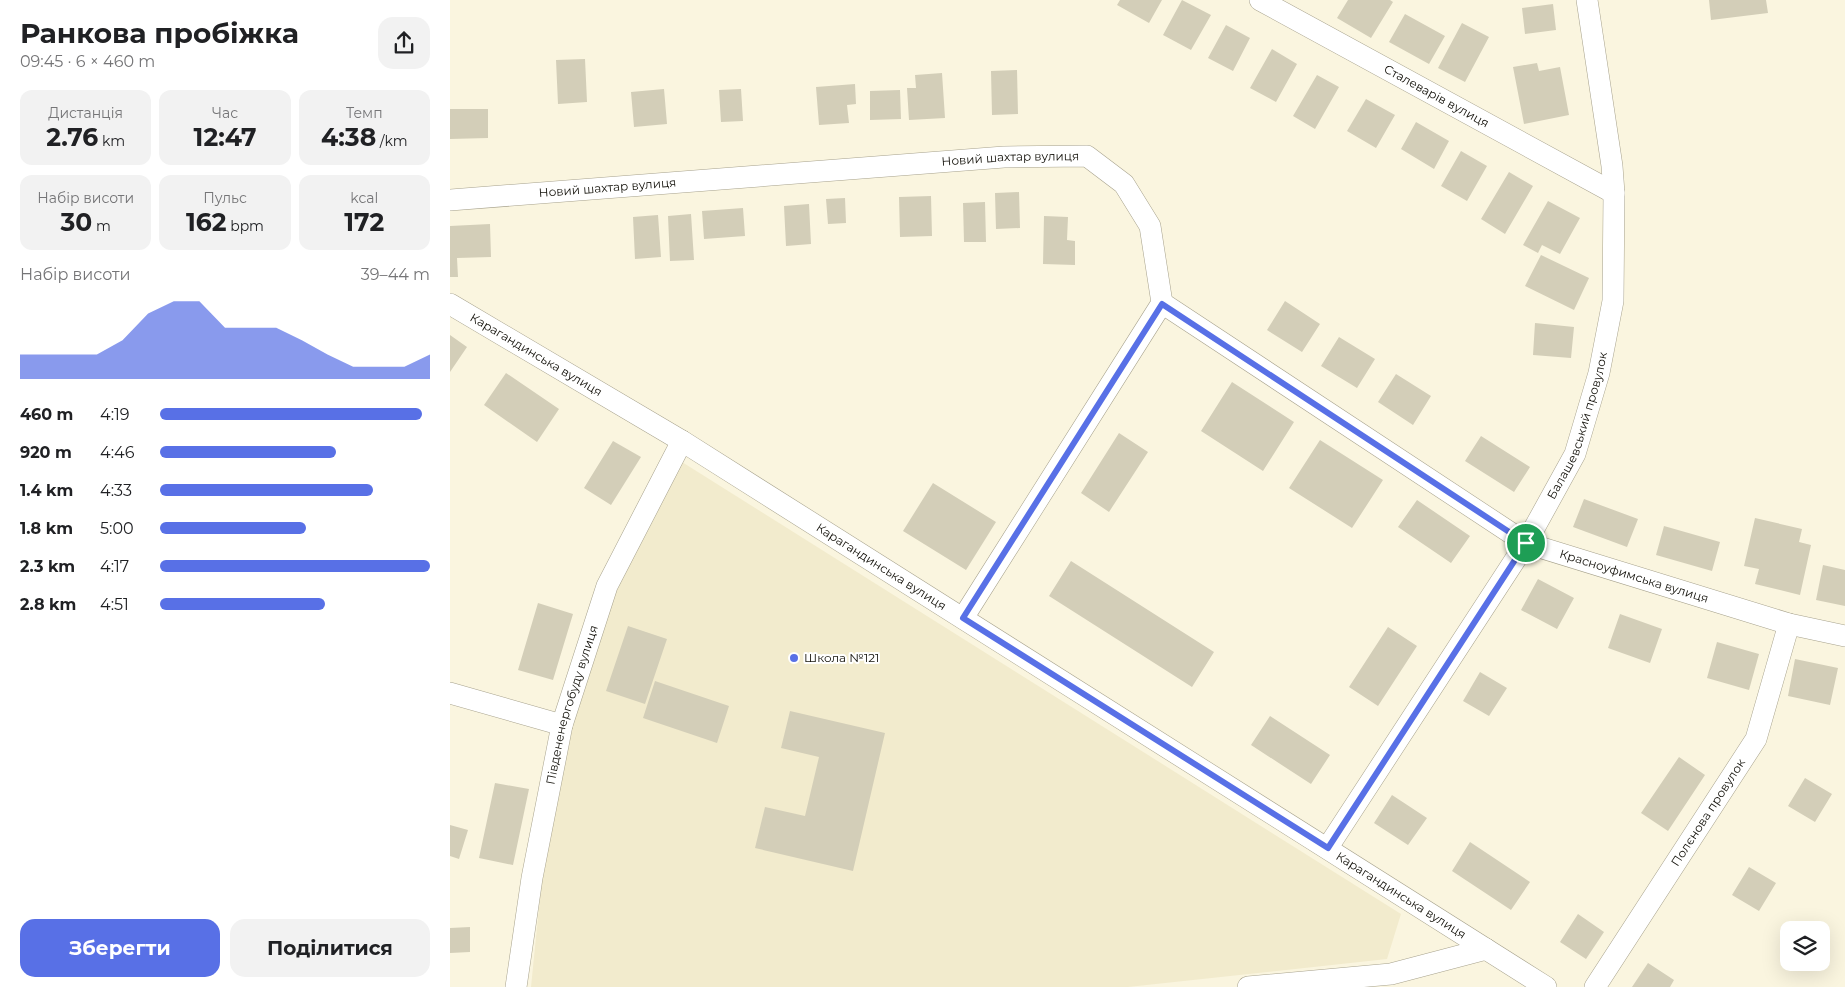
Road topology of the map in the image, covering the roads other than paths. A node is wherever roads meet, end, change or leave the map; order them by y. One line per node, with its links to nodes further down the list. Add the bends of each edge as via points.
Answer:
1 (1260, 0): 3 (street, Сталеварів вулиця)
2 (1587, 0): 3 (street, Балашевський провулок)
3 (1614, 193): 8 (street, Балашевський провулок, via 1613,300 1599,373 1575,454)
4 (450, 200): 6 (street, Новий шахтар вулиця, via 1004,157 1087,156 1124,184 1150,226)
5 (450, 304): 7 (street, Карагандинська вулиця)
6 (1162, 304): 8 (street, Красноуфимська вулиця); 9 (street)
7 (682, 441): 9 (street, Карагандинська вулиця); 13 (street, Південенергобуду вулиця, via 607,586)
8 (1526, 543): 10 (street, Красноуфимська вулиця); 14 (street, Балашевський провулок)
9 (963, 618): 14 (street, Карагандинська вулиця)
10 (1789, 624): 11 (street, Красноуфимська вулиця); 19 (street, Полєнова провулок, via 1756,739)
11 (1845, 636)
12 (450, 693): 13 (street)
13 (562, 725): 16 (street, Південенергобуду вулиця, via 532,878)
14 (1328, 848): 15 (street, Карагандинська вулиця)
15 (1486, 949): 17 (street, Карагандинська вулиця, via 1391,974); 18 (street, Карагандинська вулиця)
16 (516, 987)
17 (1248, 987)
18 (1546, 987)
19 (1595, 987)

